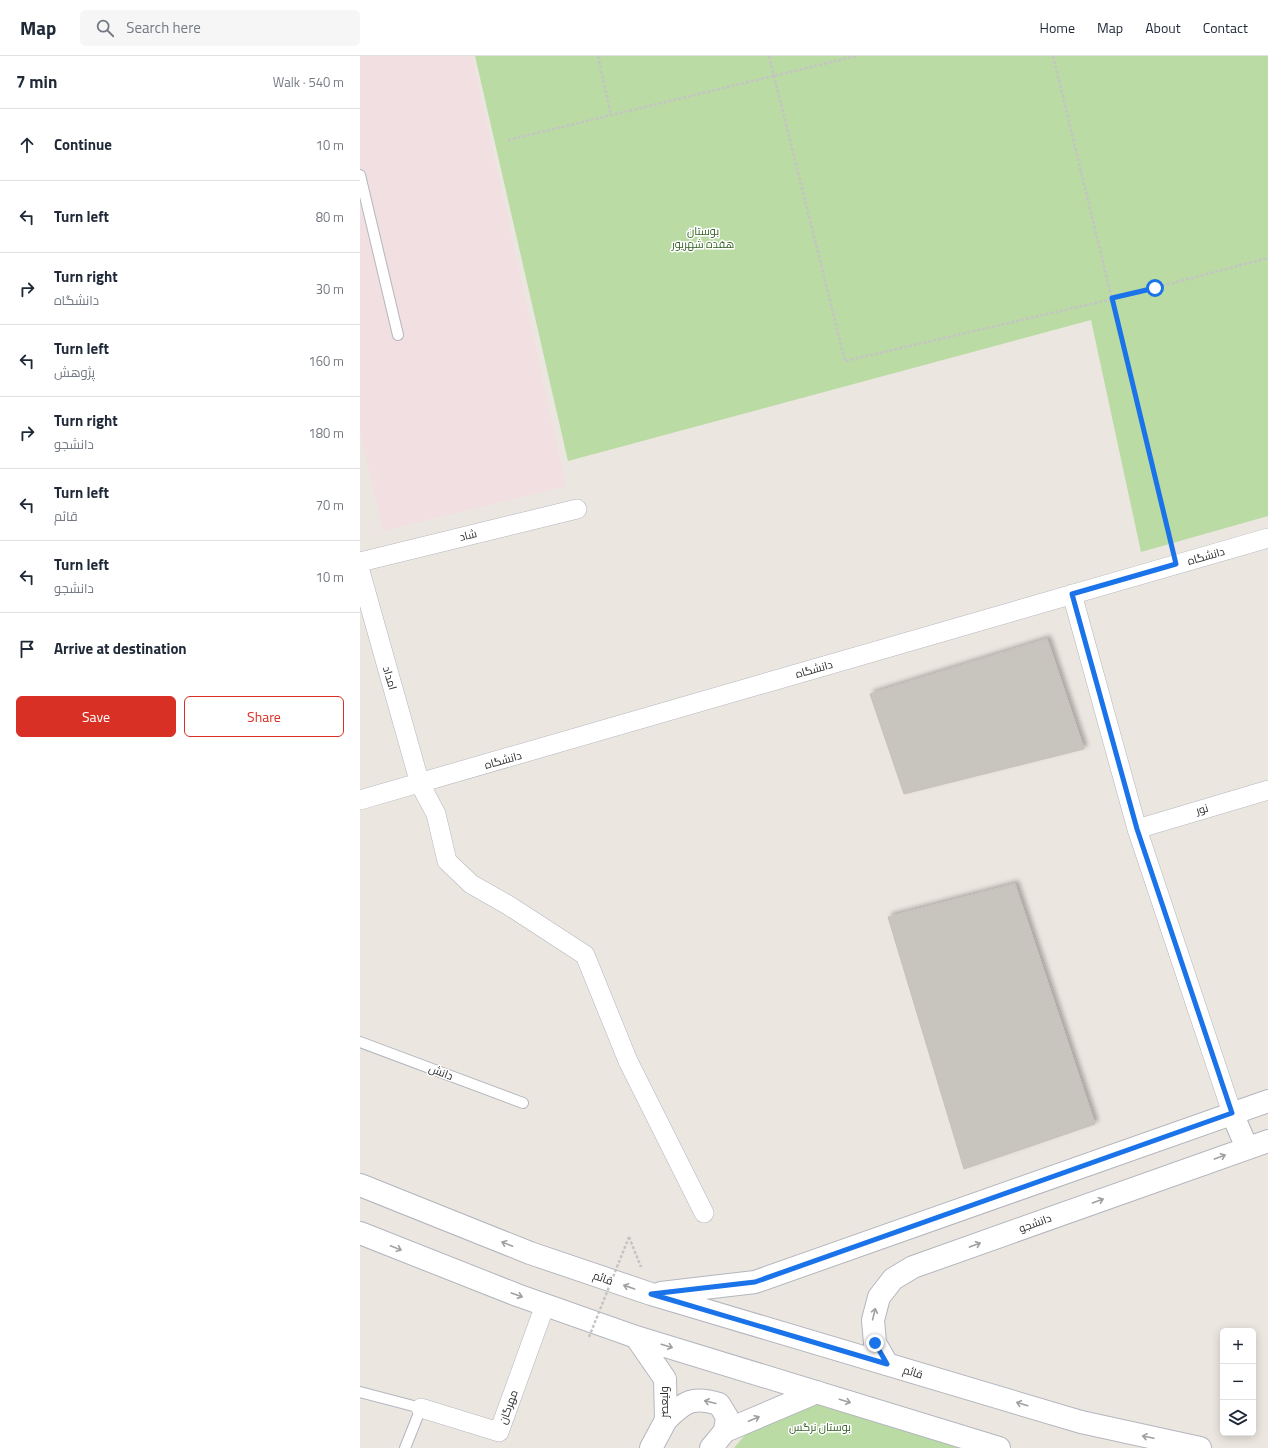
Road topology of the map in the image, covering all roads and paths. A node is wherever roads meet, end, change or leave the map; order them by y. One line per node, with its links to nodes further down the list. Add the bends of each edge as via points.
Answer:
1 (598, 56): 6 (path)
2 (769, 56): 5 (path)
3 (856, 56): 5 (path)
4 (1054, 56): 10 (path)
5 (774, 76): 6 (path); 10 (path, via 845,361)
6 (611, 115): 7 (path)
7 (508, 140)
8 (360, 175): 11 (lane)
9 (1268, 258): 10 (path)
10 (1112, 298): 15 (path)
11 (398, 335)
12 (576, 509): 14 (street, شاد)
13 (1268, 538): 15 (street, دانشگاه)
14 (360, 562)
15 (1176, 564): 17 (street, دانشگاه)
16 (360, 571): 18 (street, امداد)
17 (1072, 594): 18 (street, دانشگاه); 21 (street)
18 (420, 784): 20 (street, دانشگاه); 29 (street, امداد, via 436,814 447,860 471,884 585,955 628,1061)
19 (1268, 790): 21 (street, نور)
20 (360, 800)
21 (1137, 829): 25 (street)
22 (360, 1042): 24 (lane, دانش)
23 (1268, 1101): 25 (main road)
24 (523, 1103)
25 (1232, 1113): 27 (main road); 32 (main road, via 755,1282)
26 (1268, 1140): 27 (main road, دانشجو)
27 (1246, 1148): 36 (main road, دانشجو, one-way to 27, via 875,1343 873,1320 879,1297 893,1279 913,1267)
28 (360, 1185): 32 (main road, قائم, one-way to 28, via 530,1253)
29 (704, 1214)
30 (360, 1233): 33 (main road, one-way to 33)
31 (629, 1237): 34 (path, bridge)
32 (651, 1294): 36 (main road, قائم)
33 (545, 1305): 35 (main road); 39 (street, مهرگان, via 499,1432)
34 (589, 1337)
35 (636, 1337): 38 (main road, one-way to 38); 40 (main road, ولیعصر, via 664,1379)
36 (887, 1364): 46 (main road, قائم, one-way to 36, via 1081,1422)
37 (360, 1392): 39 (lane)
38 (817, 1392): 41 (main road, one-way to 38); 45 (main road, one-way to 45)
39 (421, 1408): 42 (lane)
40 (666, 1420): 41 (main road, one-way to 40, via 727,1416 720,1404 706,1400 686,1403); 43 (main road, ولیعصر)
41 (725, 1431): 44 (main road)
42 (405, 1448)
43 (651, 1448)
44 (711, 1448)
45 (1000, 1448)
46 (1200, 1448)

